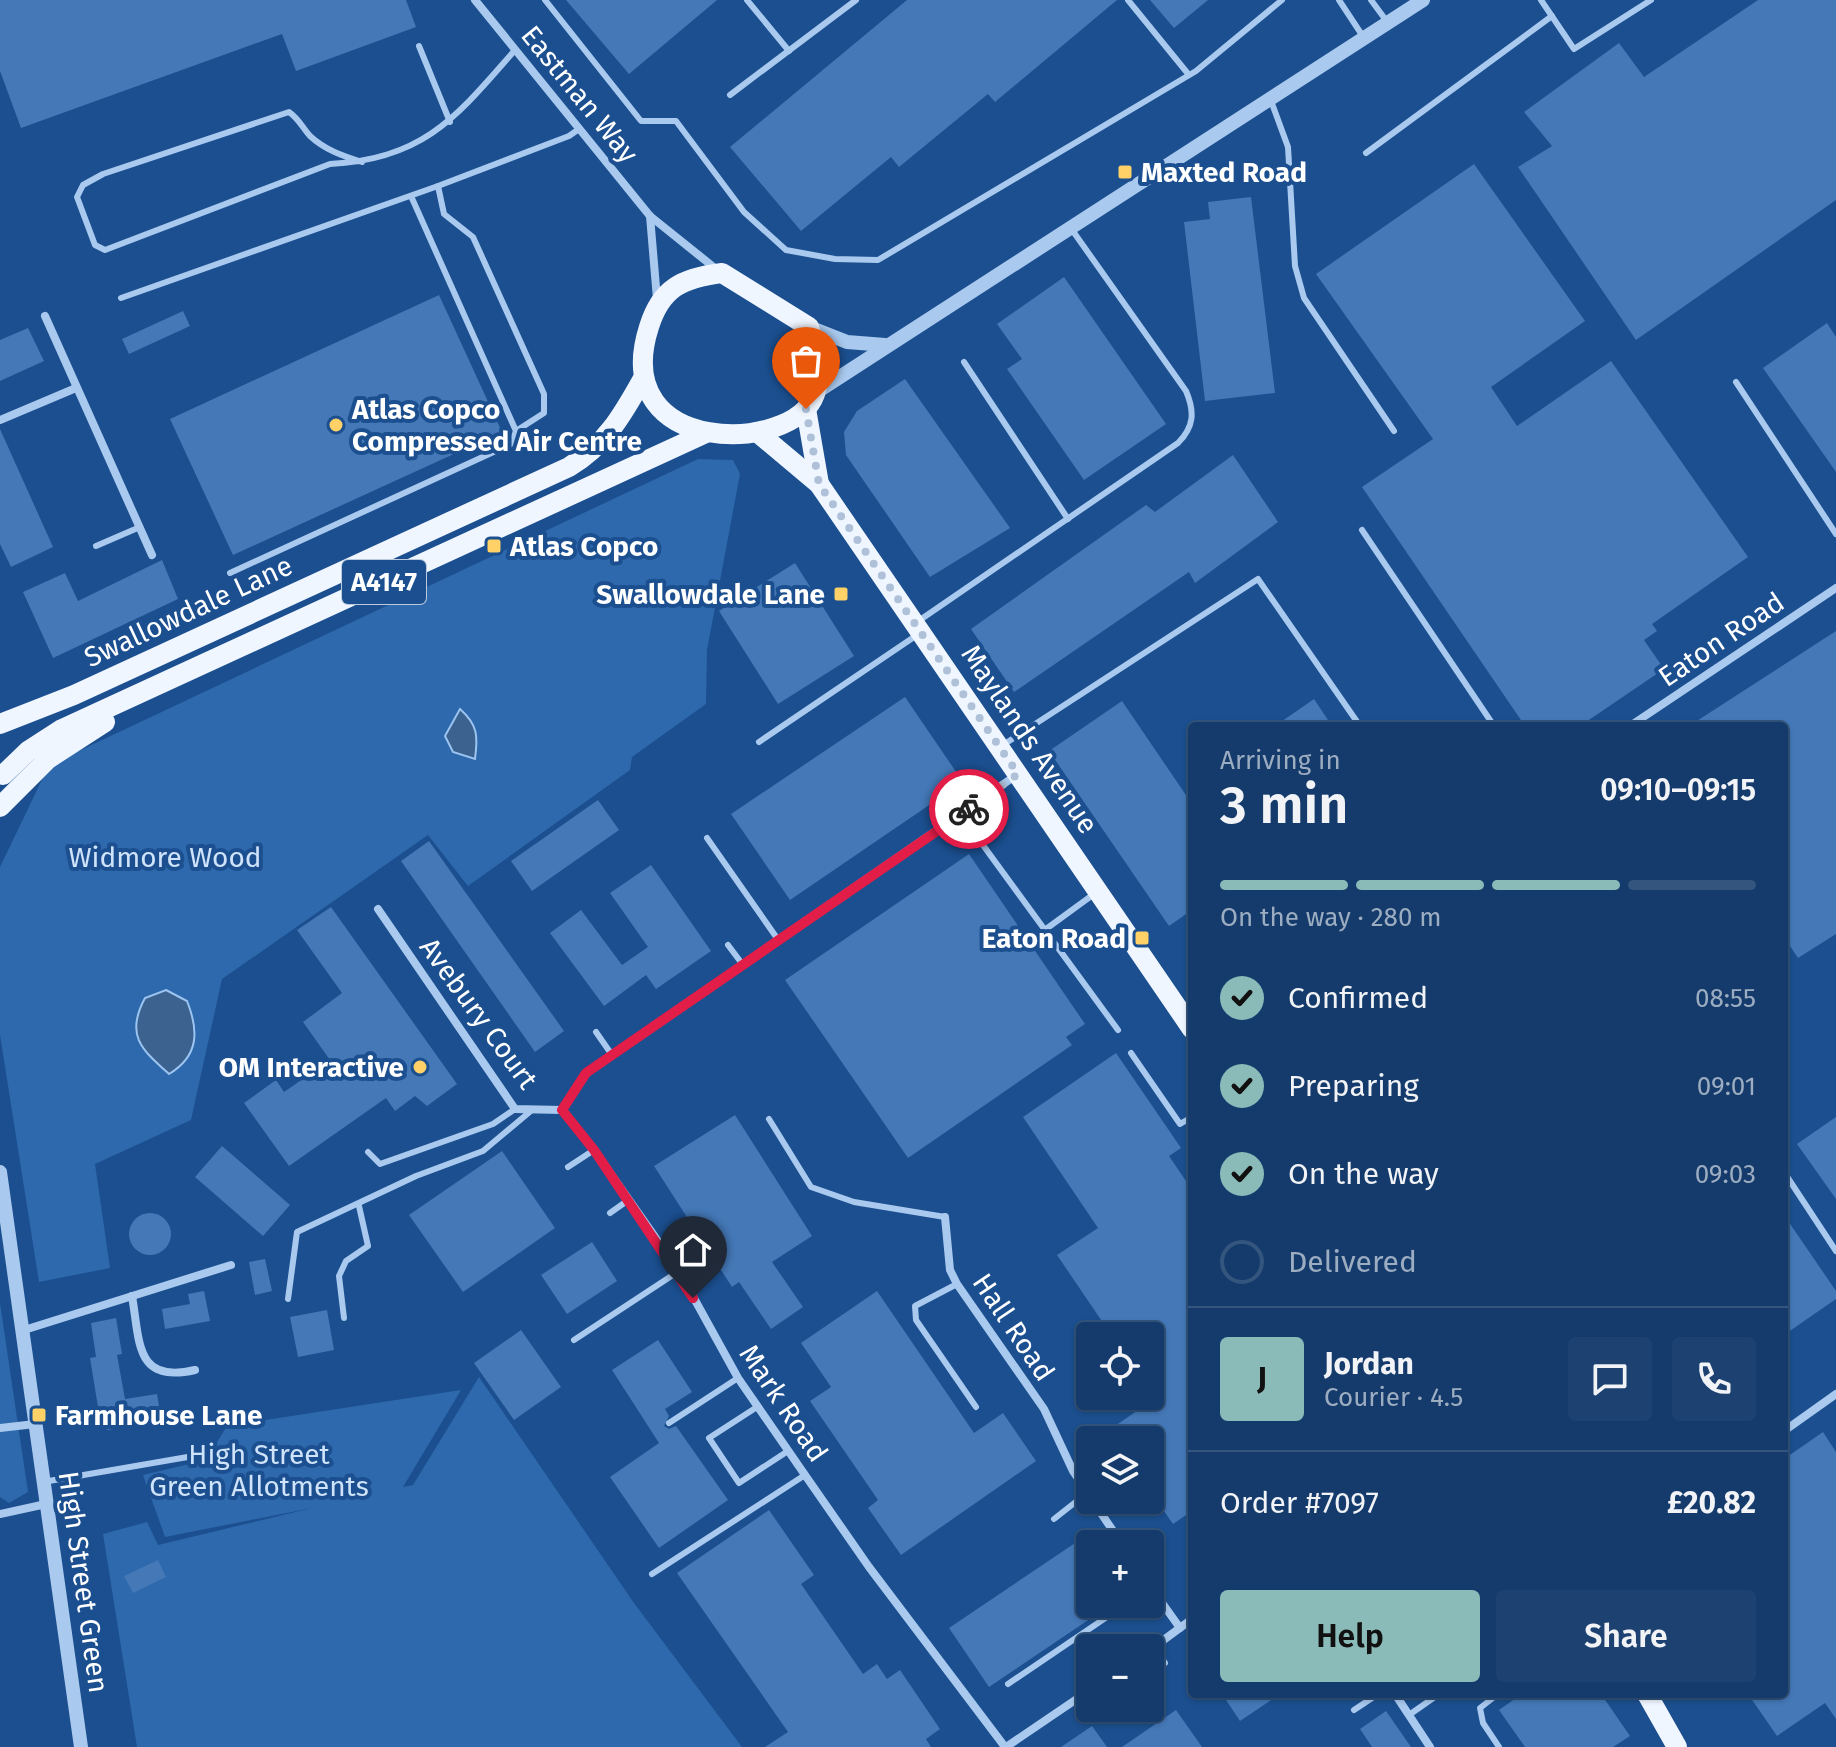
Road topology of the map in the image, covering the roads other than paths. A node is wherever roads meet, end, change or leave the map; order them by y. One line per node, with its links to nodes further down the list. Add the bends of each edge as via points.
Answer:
1 (475, 0): 16 (street, Eastman Way)
2 (545, 0): 18 (lane, via 641,121 676,121 744,212 786,250 835,259 878,260)
3 (747, 0): 17 (lane)
4 (856, 0): 17 (lane)
5 (1128, 0): 18 (lane)
6 (1282, 0): 18 (lane)
7 (1339, 0): 14 (lane)
8 (1371, 0): 13 (lane)
9 (1423, 0): 13 (street)
10 (1541, 0): 12 (lane)
11 (1651, 0): 12 (lane, via 1574,49)
12 (1552, 16): 23 (lane)
13 (1388, 23): 14 (street)
14 (1364, 38): 20 (street)
15 (419, 46): 21 (lane)
16 (515, 50): 21 (lane); 22 (street, Eastman Way)
17 (789, 51): 19 (lane)
18 (1189, 75)
19 (730, 95)
20 (1270, 98): 28 (street); 42 (lane, via 1288,147 1295,266 1304,298)
21 (450, 122): 24 (lane, via 425,140)
22 (579, 129): 25 (lane); 27 (street, Eastman Way)
23 (1366, 153)
24 (362, 162): 24 (lane, via 334,153 289,112 103,174 83,185 77,197 95,245 105,250 330,164)
25 (438, 186): 26 (lane); 41 (lane, via 444,214 473,237 546,400 544,413)
26 (411, 196): 30 (lane); 41 (lane)
27 (650, 216): 29 (street, Eastman Way); 31 (street)
28 (1070, 226): 34 (street); 46 (lane, via 1186,391 1193,419 1178,443)
29 (722, 273): 31 (main road, via 673,288); 33 (main road)
30 (121, 298)
31 (657, 302): 36 (main road, via 645,340)
32 (45, 316): 38 (street)
33 (809, 327): 34 (street, via 847,342); 39 (main road, via 817,359)
34 (885, 345): 39 (street)
35 (964, 362): 46 (lane)
36 (642, 380): 44 (main road, via 666,417); 56 (main road, Swallowdale Lane / A4147, via 618,424 592,454 569,467)
37 (1736, 382): 49 (lane)
38 (76, 388): 40 (street); 47 (street)
39 (810, 401): 43 (main road, via 785,424); 45 (main road, Maylands Avenue)
40 (0, 420)
41 (516, 431): 52 (lane, via 511,444)
42 (1394, 431)
43 (757, 432): 44 (main road); 45 (main road, Maylands Avenue)
44 (706, 433): 55 (main road, Swallowdale Lane / A4147)
45 (819, 484): 54 (main road, Maylands Avenue)
46 (1068, 519): 54 (lane)
47 (140, 527): 50 (lane); 51 (street)
48 (1362, 530): 59 (lane)
49 (1836, 534)
50 (96, 546)
51 (152, 555)
52 (230, 573)
53 (1836, 588): 60 (street, Eaton Road)
54 (920, 627): 62 (lane); 63 (main road, Maylands Avenue)
55 (206, 664): 64 (main road, Swallowdale Lane / A4147, via 53,734); 66 (main road, Swallowdale Lane, via 62,748)
56 (74, 695): 57 (main road, Swallowdale Lane / A4147, via 38,706); 61 (main road, Swallowdale Lane / A4147)
57 (0, 704)
58 (1357, 722): 63 (lane, via 1258,579)
59 (1491, 722)
60 (1636, 722)
61 (0, 724)
62 (759, 742)
63 (1000, 747): 65 (main road, Maylands Avenue)
64 (2, 768): 66 (main road)
65 (1018, 774): 67 (street); 69 (main road, Maylands Avenue)
66 (0, 806)
67 (961, 815): 71 (lane); 72 (street)
68 (707, 838): 72 (lane)
69 (1100, 890): 71 (lane); 75 (main road, Maylands Avenue)
70 (378, 909): 81 (street, Avebury Court)
71 (1046, 929): 76 (lane)
72 (779, 941): 74 (street)
73 (728, 945): 74 (lane)
74 (743, 965): 79 (street)
75 (1188, 1020)
76 (1118, 1030)
77 (596, 1032): 79 (lane)
78 (1131, 1053): 84 (lane, via 1180,1124)
79 (612, 1055): 82 (street, via 586,1073)
80 (535, 1107): 81 (street, Avebury Court); 82 (street, Avebury Court); 91 (lane, via 483,1151 416,1176)
81 (515, 1109): 86 (lane, via 493,1124 380,1164)
82 (562, 1110): 85 (street, Mark Road)
83 (769, 1119): 93 (lane, via 811,1187 854,1202)
84 (1188, 1119)
85 (594, 1150): 87 (lane); 90 (street, Mark Road)
86 (368, 1152)
87 (568, 1167)
88 (0, 1172): 101 (street, High Street Green)
89 (1788, 1178): 94 (lane)
90 (627, 1201): 92 (lane); 96 (street, Mark Road)
91 (359, 1206): 99 (lane, via 297,1232); 100 (lane, via 368,1246 346,1261 339,1276)
92 (610, 1213)
93 (945, 1217): 97 (street, Hall Road, via 950,1270)
94 (1836, 1251)
95 (231, 1265): 98 (street)
96 (679, 1271): 102 (lane); 104 (street, Mark Road)
97 (957, 1284): 107 (lane, via 915,1306 916,1320); 115 (street, Hall Road, via 1044,1409)
98 (132, 1296): 101 (street); 103 (street, via 149,1366 165,1375)
99 (288, 1299)
100 (344, 1318)
101 (21, 1331): 109 (street, High Street Green)
102 (574, 1340)
103 (195, 1370)
104 (738, 1378): 106 (street, Mark Road); 108 (lane)
105 (1836, 1394): 111 (street)
106 (757, 1407): 112 (street, Mark Road); 112 (lane, via 709,1438 739,1483)
107 (976, 1407)
108 (669, 1423)
109 (35, 1424): 110 (street); 116 (street, High Street Green)
110 (0, 1428)
111 (1788, 1428)
112 (788, 1451): 114 (street, Mark Road)
113 (205, 1454): 116 (lane)
114 (805, 1475): 121 (lane); 137 (street, Mark Road)
115 (1076, 1475)
116 (43, 1482): 117 (street, High Street Green)
117 (46, 1504): 119 (street); 136 (street, High Street Green)
118 (1076, 1505): 120 (lane)
119 (0, 1514)
120 (1054, 1519)
121 (652, 1574)
122 (1164, 1606): 125 (street)
123 (1105, 1618): 127 (lane)
124 (1188, 1622): 125 (street)
125 (1180, 1628): 126 (street)
126 (1164, 1639)
127 (1008, 1684)
128 (1372, 1698): 134 (lane)
129 (1398, 1698): 135 (street)
130 (1433, 1698): 135 (lane)
131 (1493, 1698): 139 (lane, via 1480,1708)
132 (1649, 1698): 140 (main road)
133 (1076, 1699): 137 (street)
134 (1354, 1710)
135 (1409, 1715): 138 (street)
136 (81, 1747)
137 (1005, 1747)
138 (1430, 1747)
139 (1499, 1747)
140 (1677, 1747)

